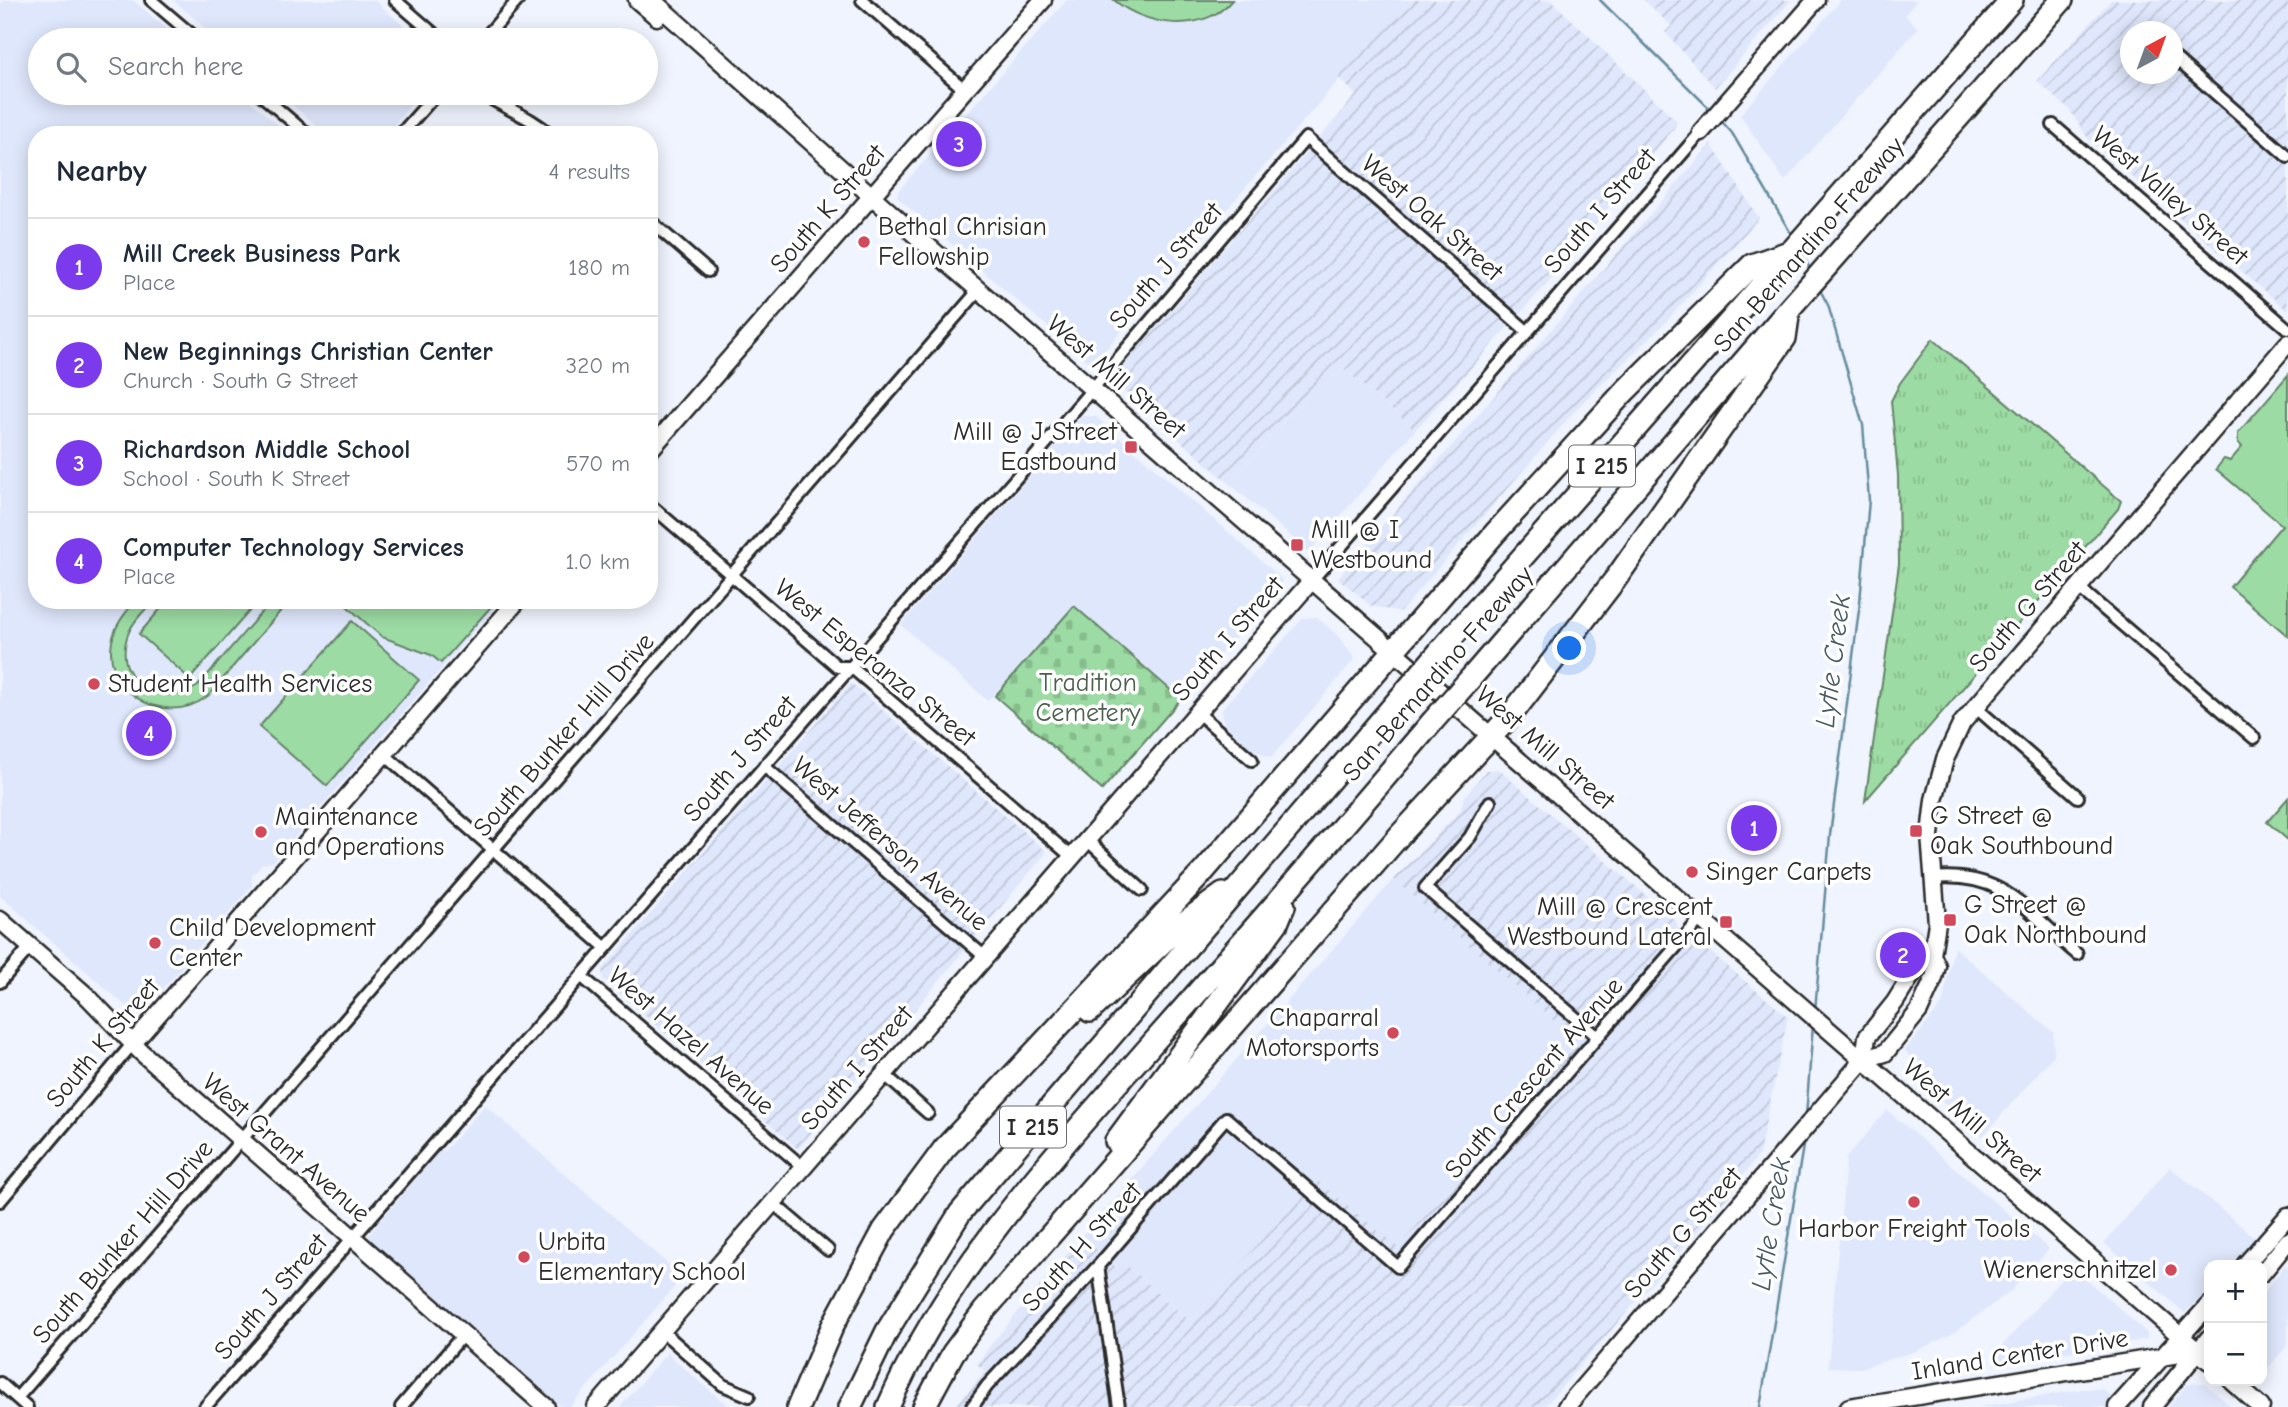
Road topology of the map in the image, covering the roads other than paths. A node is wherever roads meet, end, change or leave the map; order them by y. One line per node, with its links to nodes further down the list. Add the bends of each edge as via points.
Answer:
1 (152, 0): 11 (street)
2 (395, 0): 12 (street)
3 (517, 0): 13 (street)
4 (637, 0): 25 (main road, West Mill Street, via 802,144)
5 (652, 0): 25 (main road, West Mill Street)
6 (862, 0): 15 (street)
7 (1043, 0): 15 (main road, South K Street)
8 (1816, 0): 23 (main road, South I Street)
9 (2012, 0): 30 (highway, San Bernardino Freeway / I 215, via 1789,252)
10 (2062, 0): 32 (highway, San Bernardino Freeway / I 215)
11 (184, 28)
12 (427, 28)
13 (492, 28)
14 (2183, 65): 26 (street)
15 (965, 90): 27 (main road, South K Street)
16 (273, 105): 20 (street)
17 (426, 105): 21 (street)
18 (499, 105): 22 (street)
19 (2053, 125): 33 (street, West Valley Street)
20 (298, 126)
21 (408, 126)
22 (539, 126)
23 (1701, 132): 34 (street, South I Street)
24 (1307, 138): 34 (street, West Oak Street); 36 (street, South J Street)
25 (815, 147): 27 (main road, West Mill Street)
26 (2288, 157)
27 (871, 195): 31 (main road, West Mill Street); 37 (main road, South K Street)
28 (658, 228): 29 (street)
29 (708, 271)
30 (1758, 273): 43 (highway, via 1625,391); 57 (highway, San Bernardino Freeway / I 215, bridge)
31 (979, 290): 36 (main road, West Mill Street); 39 (street, South Bunker Hill Drive)
32 (1789, 309): 47 (highway, via 1785,338 1601,599 1511,715); 59 (highway, San Bernardino Freeway / I 215, bridge)
33 (2288, 329)
34 (1528, 332): 40 (street, South I Street)
35 (2288, 343): 41 (main road, South G Street)
36 (1092, 387): 40 (main road, West Mill Street); 44 (street, South J Street)
37 (658, 434)
38 (658, 513): 39 (street, West Esperanza Street)
39 (732, 575): 44 (street, West Esperanza Street, via 838,667); 55 (street, South Bunker Hill Drive)
40 (1312, 580): 43 (main road, West Mill Street); 46 (main road, South I Street)
41 (2078, 587): 45 (main road, South G Street); 48 (street)
42 (509, 609): 49 (main road, South K Street)
43 (1394, 650): 47 (main road, West Mill Street); 87 (highway, via 1212,862 944,1149 904,1200)
44 (851, 667): 51 (street, South J Street); 56 (street, West Esperanza Street)
45 (1974, 706): 52 (street); 58 (main road, South G Street, via 1954,738 1936,790 1930,835)
46 (1197, 712): 50 (street); 54 (main road, South I Street)
47 (1491, 734): 61 (main road, West Mill Street); 88 (highway)
48 (2254, 738)
49 (384, 754): 55 (street, West Hazel Avenue); 71 (main road, South K Street)
50 (1252, 760)
51 (764, 766): 64 (street, South J Street); 67 (street, West Jefferson Avenue)
52 (2078, 797)
53 (1489, 802): 70 (street, via 1470,836 1425,888)
54 (1087, 841): 56 (main road, South I Street); 60 (street)
55 (494, 852): 64 (street, West Hazel Avenue); 76 (street, South Bunker Hill Drive)
56 (1072, 857): 67 (main road, South I Street)
57 (1253, 872): 87 (highway, via 1182,924 991,1111 925,1186); 105 (highway, San Bernardino Freeway / I 215, via 960,1213 887,1331)
58 (1932, 878): 65 (street, via 1972,877 1995,884); 66 (main road, South G Street, via 1937,923)
59 (1295, 881): 88 (highway, via 1277,923 1104,1158 995,1289); 106 (highway, San Bernardino Freeway / I 215, via 988,1237)
60 (1142, 890)
61 (1702, 917): 70 (street, South Crescent Avenue); 72 (main road, West Mill Street)
62 (0, 920): 63 (main road, West Grant Avenue)
63 (30, 947): 69 (street); 71 (main road, West Grant Avenue)
64 (606, 948): 68 (street, South J Street)
65 (2077, 954)
66 (1932, 955): 72 (main road, South G Street, via 1921,960 1867,1037); 72 (main road, South G Street, via 1937,966 1919,1011 1885,1053)
67 (985, 957): 73 (main road, South I Street)
68 (581, 976): 77 (street, West Hazel Avenue); 81 (street, South J Street)
69 (0, 982)
70 (1598, 1037): 75 (street, South Crescent Avenue, via 1398,1268)
71 (134, 1042): 76 (main road, West Grant Avenue); 78 (street, South K Street)
72 (1864, 1059): 92 (main road, West Mill Street); 110 (main road, South G Street)
73 (884, 1074): 74 (street); 77 (main road, South I Street)
74 (928, 1113)
75 (1226, 1118): 85 (street, South H Street)
76 (242, 1141): 81 (main road, West Grant Avenue); 98 (street, South Bunker Hill Drive)
77 (804, 1168): 79 (main road, South I Street)
78 (0, 1201)
79 (773, 1203): 83 (street); 90 (main road, South I Street)
80 (2288, 1216): 84 (main road)
81 (352, 1237): 91 (main road, West Grant Avenue); 100 (street, South J Street)
82 (2288, 1241): 86 (main road)
83 (828, 1250)
84 (2249, 1260)
85 (1098, 1266): 108 (street, South H Street); 109 (street)
86 (2267, 1267)
87 (863, 1268): 104 (highway, via 832,1325)
88 (984, 1311): 107 (highway, via 953,1353)
89 (2204, 1311): 92 (main road)
90 (662, 1331): 97 (street, via 723,1385); 103 (main road, South I Street)
91 (463, 1335): 101 (street); 102 (main road, West Grant Avenue)
92 (2181, 1336): 93 (main road, West Mill Street); 94 (main road)
93 (2204, 1356): 94 (main road, Inland Center Drive); 113 (main road)
94 (2160, 1358): 111 (main road, Inland Center Drive); 112 (main road)
95 (0, 1383): 98 (street)
96 (2238, 1386): 114 (main road)
97 (749, 1396)
98 (17, 1398): 99 (street)
99 (27, 1407)
100 (205, 1407)
101 (401, 1407)
102 (545, 1407)
103 (596, 1407)
104 (798, 1407)
105 (850, 1407)
106 (888, 1407)
107 (924, 1407)
108 (972, 1407)
109 (1119, 1407)
110 (1566, 1407)
111 (1849, 1407)
112 (2117, 1407)
113 (2152, 1407)
114 (2261, 1407)

